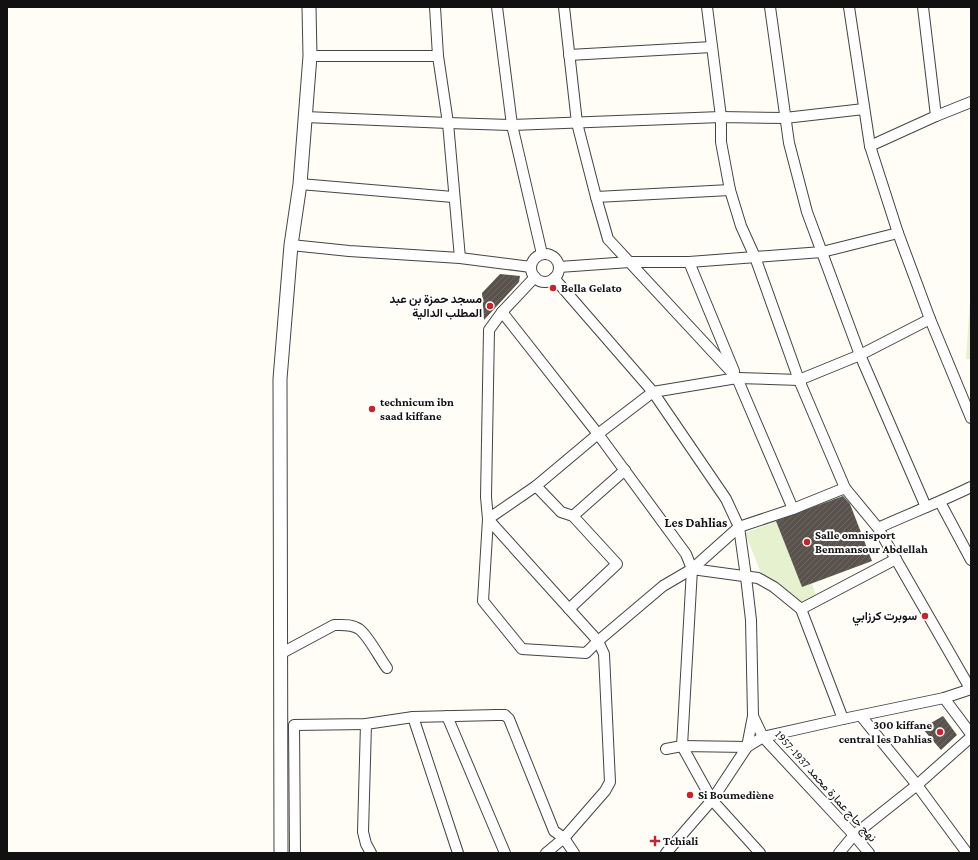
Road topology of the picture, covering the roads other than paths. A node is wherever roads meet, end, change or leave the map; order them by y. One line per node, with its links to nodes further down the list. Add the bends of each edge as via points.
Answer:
1 (309, 7): 11 (street)
2 (435, 7): 12 (street)
3 (497, 7): 21 (street)
4 (564, 7): 10 (street)
5 (707, 7): 9 (street)
6 (770, 7): 18 (street)
7 (849, 7): 14 (street)
8 (923, 7): 15 (street)
9 (712, 47): 10 (street); 17 (street)
10 (569, 55): 20 (street)
11 (310, 56): 12 (street); 16 (street)
12 (438, 56): 19 (street)
13 (971, 102): 15 (street)
14 (864, 109): 18 (street); 22 (street)
15 (936, 116): 22 (street)
16 (305, 117): 19 (street); 23 (street)
17 (721, 117): 18 (street); 20 (street); 24 (street, via 721,142)
18 (785, 118): 29 (street, via 789,143 808,212)
19 (448, 123): 21 (street); 25 (street)
20 (577, 123): 21 (street); 26 (street)
21 (512, 125): 30 (street)
22 (870, 146): 27 (street)
23 (300, 184): 25 (street); 28 (street)
24 (730, 190): 26 (street); 31 (street)
25 (454, 197): 32 (street)
26 (596, 197): 33 (street, via 608,239)
27 (898, 233): 29 (street); 39 (street)
28 (291, 245): 32 (street); 64 (street, via 280,378)
29 (822, 252): 31 (street); 40 (street)
30 (542, 254): 35 (street, via 554,257); 36 (street, via 534,259)
31 (755, 257): 34 (street); 42 (street)
32 (460, 258): 36 (street)
33 (630, 262): 34 (street); 35 (street); 41 (street)
34 (689, 262): 41 (street)
35 (559, 268): 37 (street)
36 (533, 272): 37 (street, via 538,279 546,281); 38 (street)
37 (554, 278): 43 (street)
38 (502, 312): 45 (street); 54 (street, via 489,330 486,497)
39 (930, 319): 40 (street); 44 (street)
40 (860, 355): 42 (street); 51 (street)
41 (737, 378): 42 (street); 43 (street); 52 (street)
42 (799, 380): 49 (street)
43 (653, 392): 45 (street); 55 (street, via 726,499)
44 (971, 418)
45 (598, 434): 46 (street); 47 (street)
46 (624, 470): 53 (street); 59 (street, via 686,554)
47 (536, 486): 53 (street, via 561,512); 54 (street)
48 (971, 487): 50 (street)
49 (844, 488): 52 (street); 56 (street)
50 (940, 502): 51 (street); 58 (street)
51 (926, 507): 56 (street)
52 (792, 509): 55 (street)
53 (573, 516): 61 (street, via 617,564)
54 (488, 519): 61 (street); 63 (street, via 483,601 522,649 586,653)
55 (738, 527): 59 (street); 60 (street)
56 (878, 528): 57 (street)
57 (896, 559): 62 (street); 66 (street)
58 (971, 560)
59 (692, 569): 60 (street); 63 (street, via 663,586); 77 (street)
60 (746, 577): 62 (street, via 758,578 774,587); 69 (street, via 751,620)
61 (569, 609): 63 (street)
62 (801, 609): 72 (street)
63 (598, 641): 83 (street, via 604,654 610,782 605,792)
64 (280, 654): 65 (street, via 334,625 343,624 359,629); 85 (street)
65 (387, 668)
66 (971, 690): 67 (street)
67 (944, 698): 70 (street); 74 (street)
68 (447, 716): 71 (street); 83 (street, via 505,715 509,719 554,831); 89 (street)
69 (753, 716): 75 (street, نهج حاج عمارة محمد 1937-1957); 78 (street)
70 (861, 716): 72 (street); 80 (street)
71 (412, 717): 73 (street); 88 (street)
72 (843, 719): 75 (street)
73 (366, 724): 86 (street, via 294,725); 87 (street, via 363,832)
74 (971, 734)
75 (763, 737): 78 (street); 82 (street, نهج حاج عمارة محمد 1937-1957)
76 (971, 737): 80 (street)
77 (682, 746): 78 (street); 79 (street); 81 (street)
78 (747, 747): 81 (street)
79 (666, 749)
80 (917, 785): 82 (street); 95 (street)
81 (712, 800): 84 (street); 92 (street)
82 (854, 835): 93 (street); 94 (street, نهج حاج عمارة محمد 1937-1957)
83 (564, 838): 90 (street); 91 (street)
84 (670, 852)
85 (281, 853)
86 (295, 853)
87 (371, 853)
88 (458, 853)
89 (505, 853)
90 (546, 853)
91 (574, 853)
92 (760, 853)
93 (839, 853)
94 (869, 853)
95 (967, 853)

